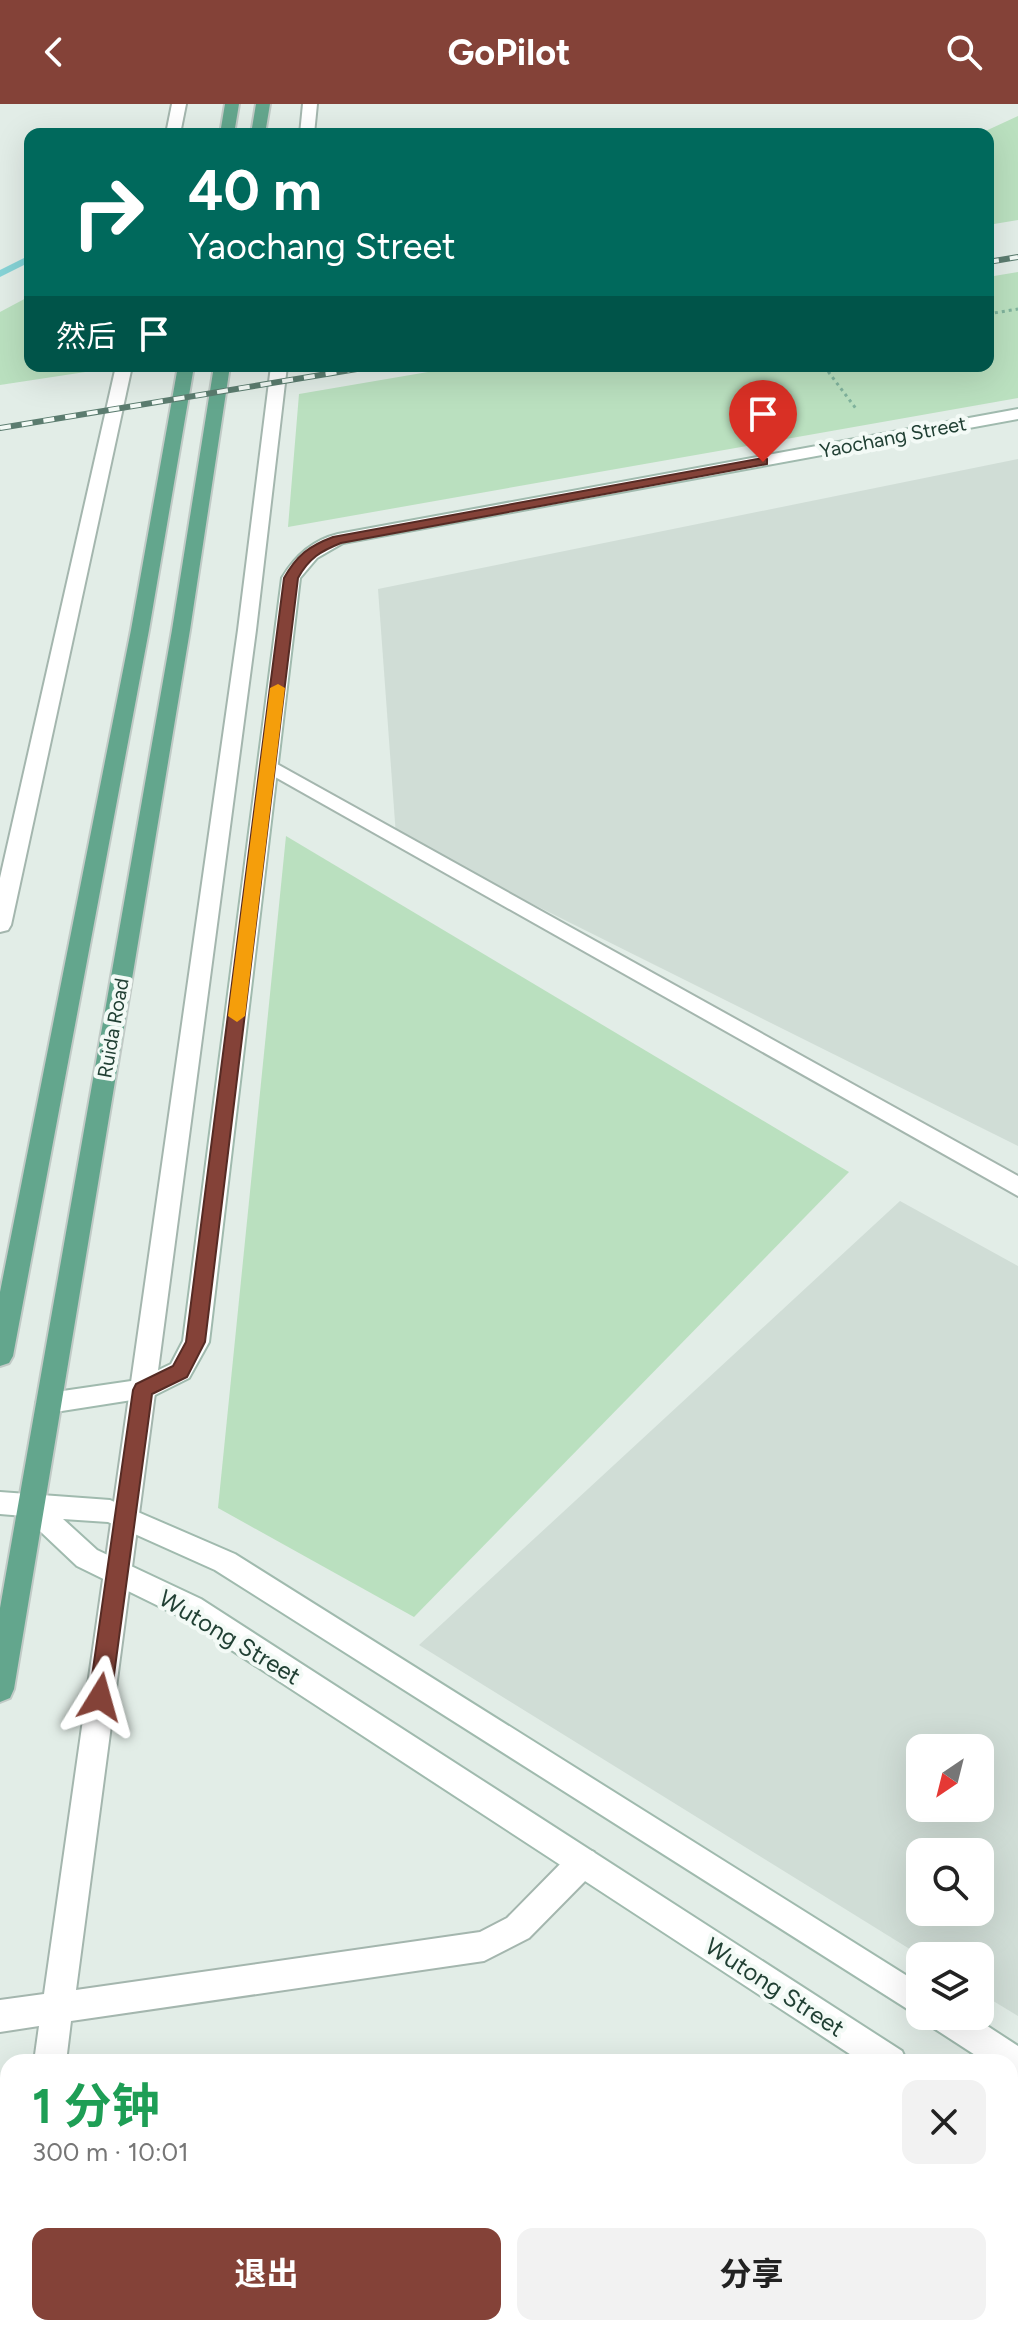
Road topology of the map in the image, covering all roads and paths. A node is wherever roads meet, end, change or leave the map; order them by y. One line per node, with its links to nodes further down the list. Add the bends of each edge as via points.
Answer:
1 (179, 104): 5 (street)
2 (232, 104): 6 (main road)
3 (263, 104): 7 (main road)
4 (310, 104): 8 (street)
5 (174, 128)
6 (228, 128)
7 (259, 128)
8 (308, 128)
9 (1018, 309): 10 (path)
10 (994, 313)
11 (123, 372): 19 (street)
12 (185, 372): 21 (main road)
13 (221, 372): 23 (main road, Ruida Road)
14 (278, 372): 22 (street)
15 (828, 372): 17 (path)
16 (1018, 414): 17 (street, Yaochang Street)
17 (879, 440): 18 (street, Yaochang Street, via 338,539 316,548 291,578)
18 (268, 765): 20 (street); 22 (street, Yaochang Street, via 196,1342 180,1371)
19 (0, 925)
20 (1018, 1187)
21 (0, 1356)
22 (142, 1390): 23 (street, Yaochang Street); 26 (street)
23 (49, 1403): 25 (main road, Ruida Road)
24 (0, 1503): 25 (street)
25 (31, 1506): 26 (street, via 110,1511); 27 (street, Wutong Street, via 87,1558); 28 (main road, Ruida Road)
26 (125, 1517): 27 (street); 30 (street, via 225,1562)
27 (117, 1572): 29 (street, Wutong Street, via 191,1608); 31 (street)
28 (0, 1689)
29 (583, 1862): 31 (street, via 518,1928 484,1946); 35 (street, Wutong Street)
30 (906, 1993)
31 (58, 2007): 32 (street); 34 (street)
32 (0, 2016)
33 (965, 2030): 36 (street)
34 (51, 2054)
35 (879, 2054)
36 (1002, 2054)

